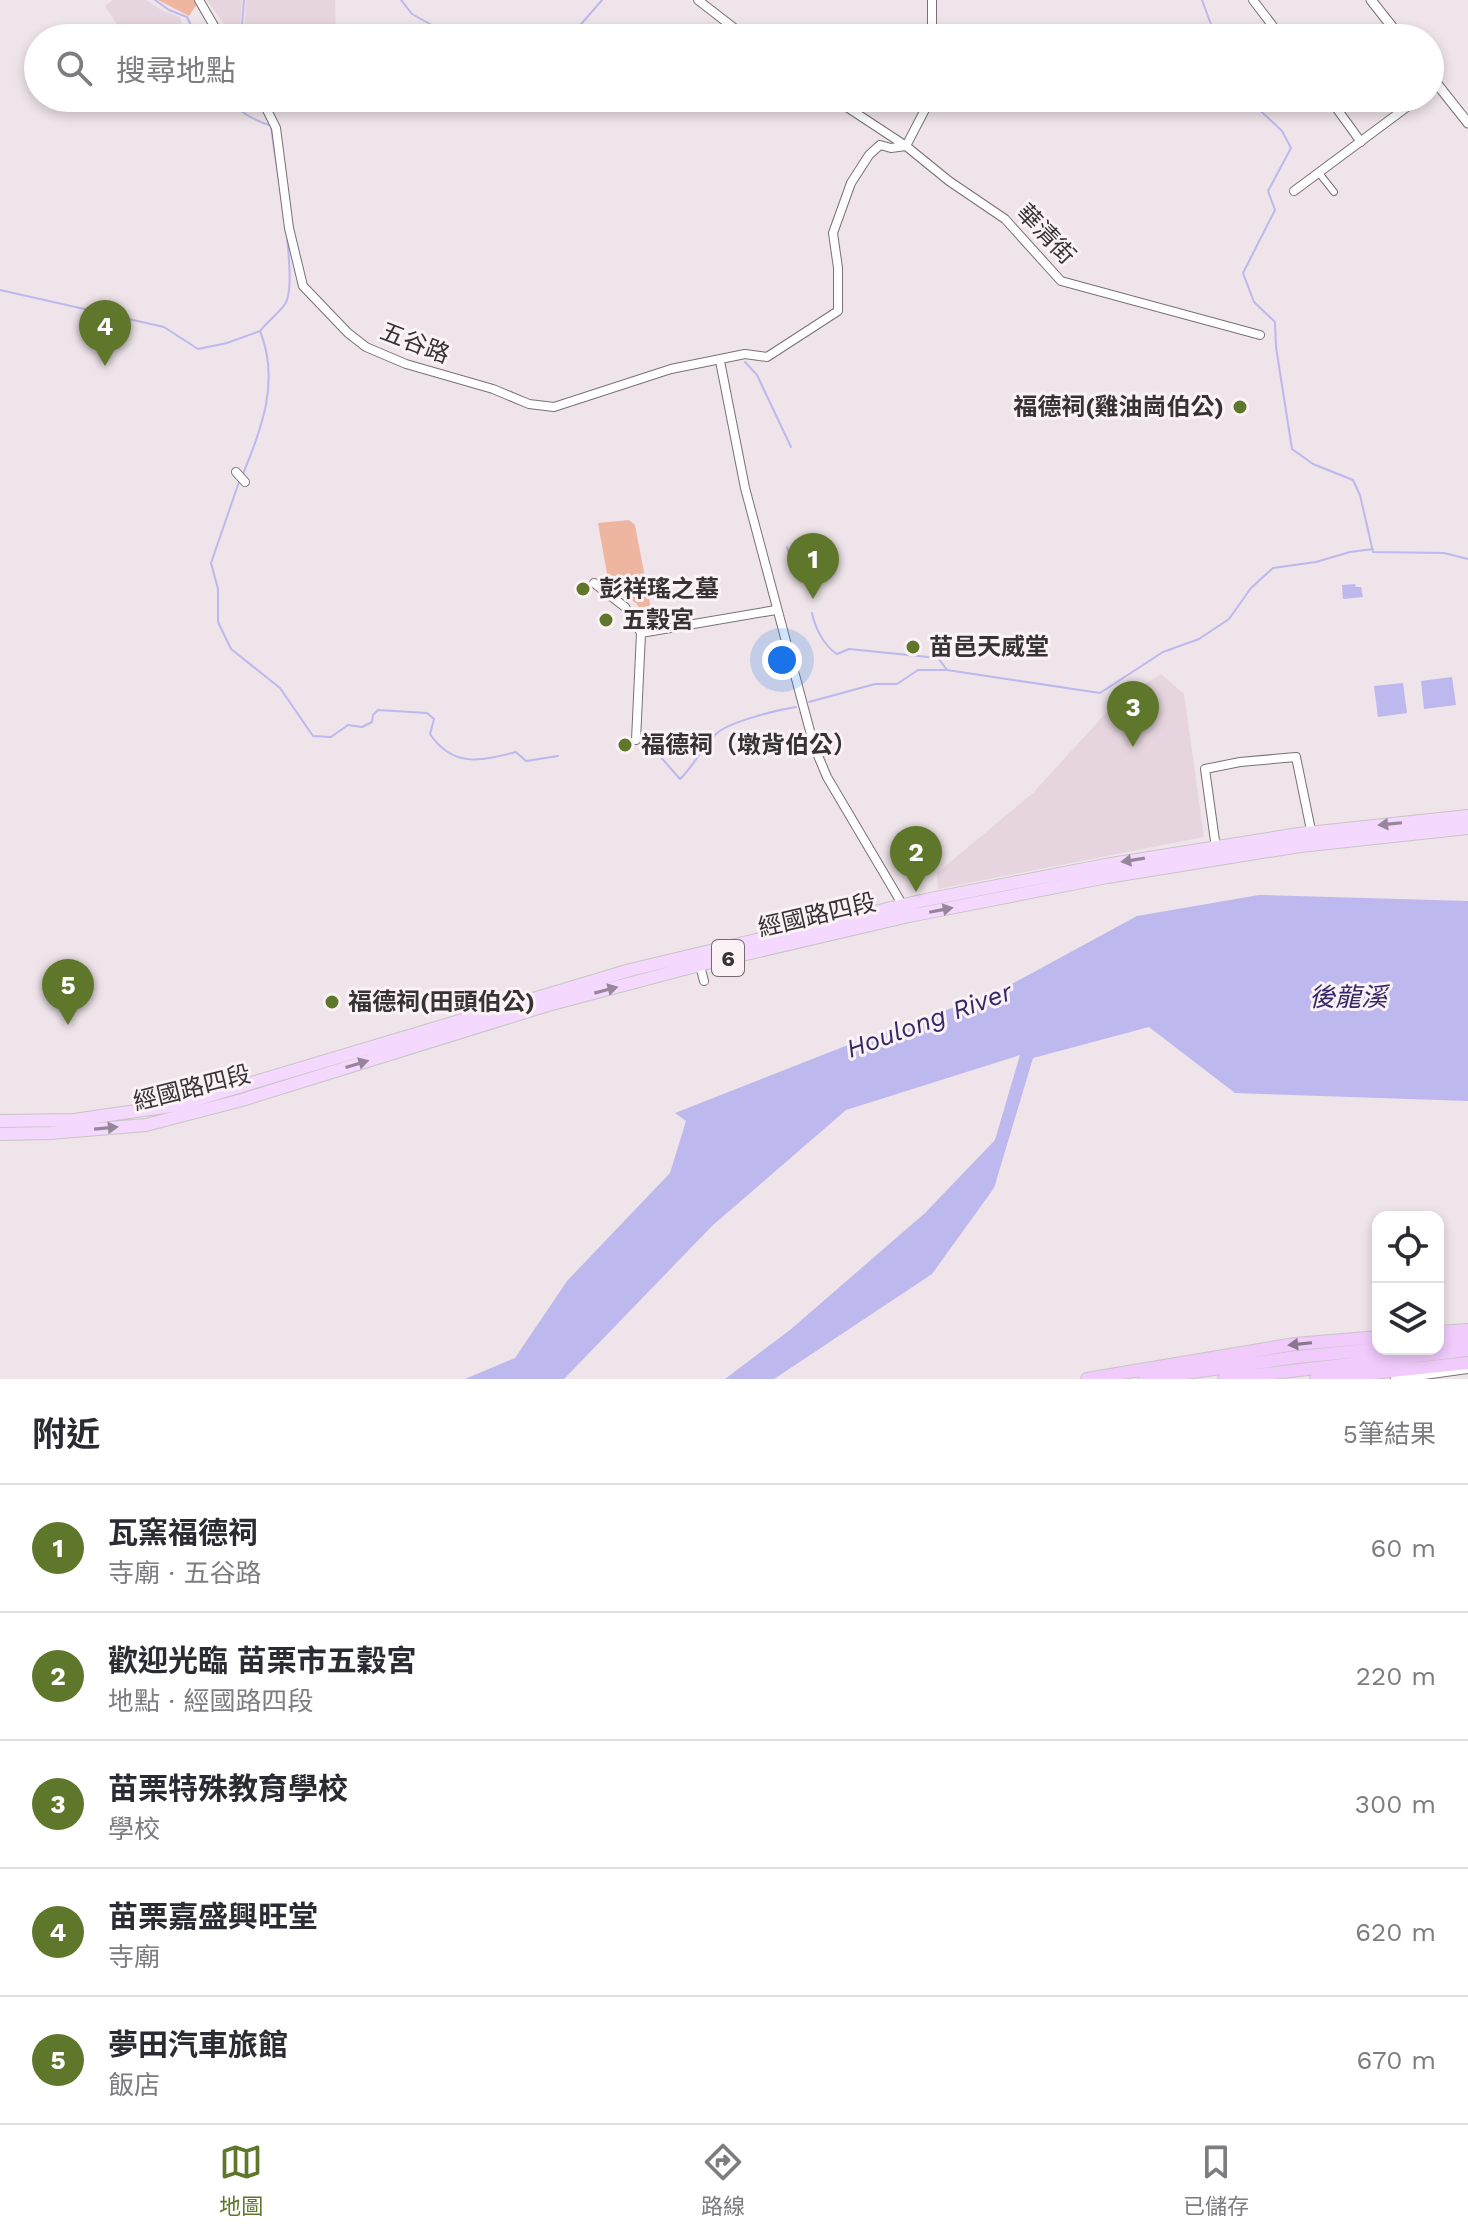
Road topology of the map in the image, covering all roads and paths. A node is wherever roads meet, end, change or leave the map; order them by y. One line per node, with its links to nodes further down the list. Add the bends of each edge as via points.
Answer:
1 (199, 0): 6 (street)
2 (698, 0): 7 (street)
3 (932, 0): 8 (street)
4 (1253, 0): 9 (street)
5 (1371, 0): 10 (street)
6 (213, 24)
7 (729, 24)
8 (932, 24)
9 (1271, 24)
10 (1390, 24)
11 (1444, 98): 17 (street)
12 (268, 112): 24 (street, 五谷路, via 276,128 289,228 303,286 366,347 529,404 554,407 671,369)
13 (854, 112): 19 (street, 華清街)
14 (924, 112): 19 (street)
15 (1339, 112): 18 (street)
16 (1401, 112): 18 (street)
17 (1468, 123)
18 (1361, 142): 20 (street)
19 (906, 146): 23 (street, 華清街, via 1005,219 1061,281); 24 (street, 五谷路, via 880,145 845,197 833,233 838,311 767,357 745,354)
20 (1319, 173): 21 (street); 22 (street)
21 (1294, 191)
22 (1334, 192)
23 (1260, 335)
24 (720, 361): 28 (street)
25 (236, 472): 26 (street)
26 (245, 482)
27 (594, 583): 29 (street, via 625,607)
28 (776, 610): 29 (street); 35 (street, via 827,777)
29 (641, 633): 30 (street)
30 (636, 740)
31 (1468, 816): 33 (main road, 經國路四段 / 6, one-way to 33)
32 (1468, 828): 33 (main road, 經國路四段 / 6)
33 (1313, 838): 34 (main road, 經國路四段 / 6); 34 (street, via 1296,757 1230,763 1205,769); 35 (main road, 經國路四段 / 6, one-way to 33)
34 (1216, 848): 35 (main road, 經國路四段 / 6, one-way to 35, via 1105,865)
35 (906, 910): 36 (main road, 經國路四段 / 6)
36 (698, 959): 37 (street); 38 (main road, 經國路四段 / 6, via 536,996)
37 (704, 981)
38 (393, 1053): 39 (main road, 經國路四段 / 6, via 178,1105 74,1120); 40 (main road, 經國路四段 / 6, one-way to 38, via 146,1125)
39 (0, 1121)
40 (0, 1134)
41 (1468, 1330): 42 (highway)
42 (1444, 1332)
43 (1372, 1338): 49 (highway, one-way to 49, via 1295,1344)
44 (1468, 1341): 45 (highway)
45 (1444, 1343)
46 (1372, 1350): 50 (highway)
47 (1468, 1350): 51 (highway)
48 (1468, 1366): 52 (highway); 53 (street)
49 (1087, 1379)
50 (1145, 1379)
51 (1224, 1379)
52 (1316, 1379)
53 (1395, 1379)

